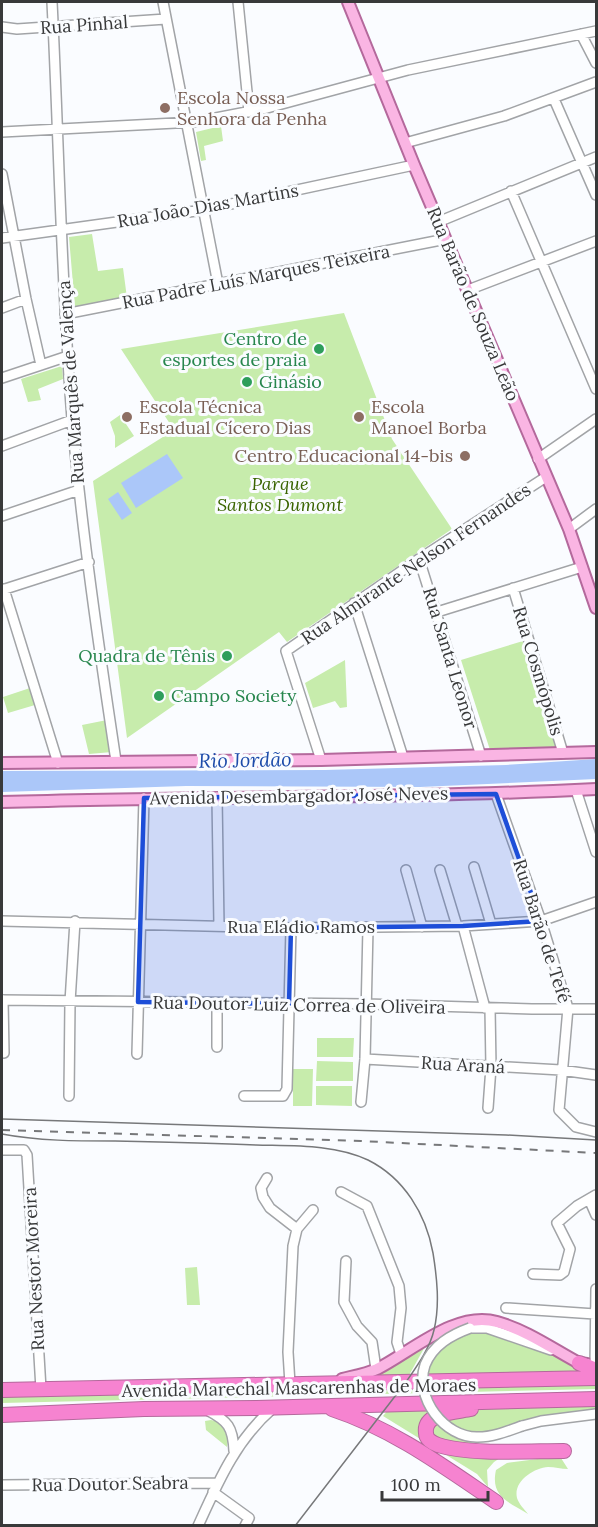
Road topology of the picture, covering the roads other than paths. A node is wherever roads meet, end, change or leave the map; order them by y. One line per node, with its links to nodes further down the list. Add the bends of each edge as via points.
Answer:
1 (52, 2): 7 (street, Rua Marquês de Valença)
2 (163, 2): 5 (street)
3 (238, 2): 14 (street)
4 (348, 2): 11 (main road, Rua Barão de Souza Leão)
5 (166, 19): 7 (street, Rua Pinhal); 15 (street)
6 (2, 27): 7 (street, Rua Pinhal)
7 (53, 27): 16 (street, Rua Marquês de Valença)
8 (597, 31): 9 (street)
9 (581, 34): 10 (street); 11 (street)
10 (597, 63)
11 (378, 76): 14 (street); 18 (main road, Rua Barão de Souza Leão)
12 (597, 82): 13 (street)
13 (554, 99): 18 (street); 20 (street)
14 (249, 112): 15 (street)
15 (186, 123): 16 (street); 25 (street)
16 (58, 128): 17 (street); 27 (street, Rua Marquês de Valença)
17 (2, 132)
18 (405, 143): 21 (main road, Rua Barão de Souza Leão)
19 (597, 157): 20 (street)
20 (582, 163): 23 (street); 24 (street)
21 (414, 165): 25 (street, Rua João Dias Martins); 26 (main road, Rua Barão de Souza Leão)
22 (2, 174): 28 (street)
23 (511, 191): 26 (street); 32 (street)
24 (597, 195)
25 (203, 210): 27 (street, Rua João Dias Martins); 33 (street)
26 (438, 222): 30 (main road, Rua Barão de Souza Leão)
27 (60, 231): 28 (street, Rua João Dias Martins); 37 (street, Rua Marquês de Valença)
28 (13, 236): 29 (street, Rua João Dias Martins); 35 (street)
29 (2, 238)
30 (446, 239): 33 (street, Rua Padre Luís Marques Teixeira); 34 (main road, Rua Barão de Souza Leão)
31 (597, 241): 32 (street)
32 (541, 262): 34 (street); 41 (street)
33 (218, 284): 37 (street, Rua Padre Luís Marques Teixeira)
34 (468, 290): 45 (main road, Rua Barão de Souza Leão)
35 (26, 299): 36 (street); 39 (street)
36 (2, 308)
37 (65, 314): 38 (street, Rua Marquês de Valença)
38 (68, 356): 39 (street); 43 (street, Rua Marquês de Valença)
39 (41, 365): 40 (street)
40 (2, 378)
41 (597, 389)
42 (597, 419): 45 (street)
43 (72, 420): 44 (street); 47 (street, Rua Marquês de Valença)
44 (2, 446)
45 (538, 459): 46 (main road, Rua Barão de Souza Leão)
46 (546, 477): 50 (main road, Rua Barão de Souza Leão); 51 (street, Rua Almirante Nelson Fernandes)
47 (79, 490): 49 (street); 52 (street, Rua Marquês de Valença)
48 (597, 509): 50 (street)
49 (2, 516)
50 (568, 529): 53 (main road, Rua Barão de Souza Leão)
51 (419, 559): 56 (street, Rua Almirante Nelson Fernandes); 58 (street, Rua Santa Leonor)
52 (89, 562): 55 (street); 64 (street, Rua Marquês de Valença)
53 (582, 567): 54 (street); 57 (main road, Rua Barão de Souza Leão)
54 (513, 588): 58 (street); 60 (street, Rua Cosmópolis)
55 (3, 589): 65 (street)
56 (354, 603): 62 (street); 63 (street, Rua Almirante Nelson Fernandes, via 286,651)
57 (597, 608)
58 (437, 612): 61 (street, Rua Santa Leonor)
59 (597, 752): 60 (main road, Avenida Desembargador José Neves)
60 (564, 753): 61 (main road, Avenida Desembargador José Neves)
61 (481, 756): 62 (main road, Avenida Desembargador José Neves)
62 (403, 758): 63 (main road, Avenida Desembargador José Neves)
63 (321, 760): 64 (main road, Avenida Desembargador José Neves)
64 (116, 761): 65 (main road, Avenida Desembargador José Neves)
65 (58, 763): 66 (main road, Avenida Desembargador José Neves)
66 (2, 764)
67 (597, 789): 68 (main road, Avenida Desembargador José Neves)
68 (576, 790): 69 (main road, Avenida Desembargador José Neves); 73 (street)
69 (496, 794): 70 (main road, Avenida Desembargador José Neves); 80 (street, Rua Barão de Tefé)
70 (217, 797): 71 (main road, Avenida Desembargador José Neves); 83 (street)
71 (144, 798): 72 (main road, Avenida Desembargador José Neves); 81 (street)
72 (2, 802)
73 (597, 852)
74 (474, 867): 82 (street)
75 (406, 870): 85 (street)
76 (440, 870): 84 (street)
77 (597, 902): 80 (street, Rua Eládio Ramos)
78 (2, 921): 79 (street, Rua Eládio Ramos)
79 (75, 921): 81 (street, Rua Eládio Ramos); 89 (street)
80 (541, 921): 82 (street, Rua Eládio Ramos); 95 (street, Rua Barão de Tefé)
81 (142, 923): 83 (street, Rua Eládio Ramos); 90 (street)
82 (491, 924): 84 (street, Rua Eládio Ramos)
83 (219, 926): 86 (street, Rua Eládio Ramos)
84 (460, 926): 85 (street, Rua Eládio Ramos); 94 (street)
85 (422, 927): 87 (street, Rua Eládio Ramos)
86 (291, 928): 87 (street, Rua Eládio Ramos); 92 (street)
87 (368, 928): 93 (street)
88 (2, 1000): 89 (street, Rua Doutor Luiz Correa de Oliveira); 98 (street)
89 (70, 1002): 90 (street, Rua Doutor Luiz Correa de Oliveira); 104 (street)
90 (138, 1002): 91 (street, Rua Doutor Luiz Correa de Oliveira); 99 (street)
91 (217, 1003): 92 (street, Rua Doutor Luiz Correa de Oliveira); 97 (street)
92 (290, 1004): 93 (street, Rua Doutor Luiz Correa de Oliveira); 105 (street, via 285,1093)
93 (366, 1004): 94 (street, Rua Doutor Luiz Correa de Oliveira); 100 (street)
94 (488, 1008): 95 (street, Rua Doutor Luiz Correa de Oliveira); 101 (street)
95 (568, 1008): 96 (street, Rua Doutor Luiz Correa de Oliveira); 102 (street, Rua Barão de Tefé)
96 (597, 1009)
97 (217, 1047)
98 (4, 1053)
99 (137, 1053)
100 (365, 1059): 101 (street, Rua Araná); 106 (street)
101 (491, 1067): 102 (street, Rua Araná); 107 (street)
102 (561, 1070): 103 (street, Rua Araná); 108 (street, Rua Barão de Tefé, via 561,1114 576,1126)
103 (597, 1075)
104 (69, 1096)
105 (244, 1096)
106 (362, 1102)
107 (488, 1108)
108 (597, 1132)
109 (2, 1150): 128 (street, Rua Nestor Moreira, via 24,1150 27,1155)
110 (267, 1178): 115 (street, via 261,1188 266,1203)
111 (341, 1192): 122 (street, via 369,1210 399,1286 397,1342)
112 (593, 1197): 114 (street); 117 (street, via 557,1223 570,1250 564,1272)
113 (313, 1210): 115 (street)
114 (597, 1215)
115 (297, 1229): 126 (street, via 289,1332)
116 (346, 1261): 124 (street, via 344,1302 357,1326 372,1342)
117 (533, 1274)
118 (597, 1289): 120 (street)
119 (506, 1308): 120 (street)
120 (596, 1310): 125 (street)
121 (559, 1353): 122 (main road, Avenida Marechal Mascarenhas de Moraes, via 517,1329 483,1319 459,1323); 123 (main road); 135 (street, bridge, via 487,1328 470,1328 443,1342 425,1366 427,1398 441,1423 476,1437 559,1418)
122 (401, 1354): 124 (main road, Avenida Marechal Mascarenhas de Moraes)
123 (579, 1363): 125 (highway)
124 (376, 1369): 127 (main road, Avenida Marechal Mascarenhas de Moraes)
125 (596, 1370): 127 (highway, Avenida Marechal Mascarenhas de Moraes)
126 (290, 1384): 127 (highway, Avenida Marechal Mascarenhas de Moraes); 128 (highway, Avenida Marechal Mascarenhas de Moraes)
127 (306, 1384)
128 (40, 1389): 129 (highway, Avenida Marechal Mascarenhas de Moraes)
129 (2, 1390)
130 (597, 1399): 131 (highway, Avenida Marechal Mascarenhas de Moraes)
131 (510, 1401): 132 (highway, Avenida Marechal Mascarenhas de Moraes); 138 (highway, via 441,1414 426,1425 426,1434 429,1440 448,1447)
132 (323, 1406): 134 (highway, Avenida Marechal Mascarenhas de Moraes); 142 (highway, via 374,1424 447,1467)
133 (205, 1408): 134 (highway, Avenida Marechal Mascarenhas de Moraes); 136 (highway, Avenida Marechal Mascarenhas de Moraes); 137 (street, via 227,1423 234,1437)
134 (273, 1408): 137 (street)
135 (597, 1414)
136 (2, 1415)
137 (234, 1451): 139 (street)
138 (564, 1451)
139 (218, 1483): 140 (street, Rua Doutor Seabra); 141 (street)
140 (2, 1485)
141 (213, 1492): 143 (street); 144 (street, via 249,1518)
142 (496, 1502)
143 (198, 1526)
144 (245, 1526)

